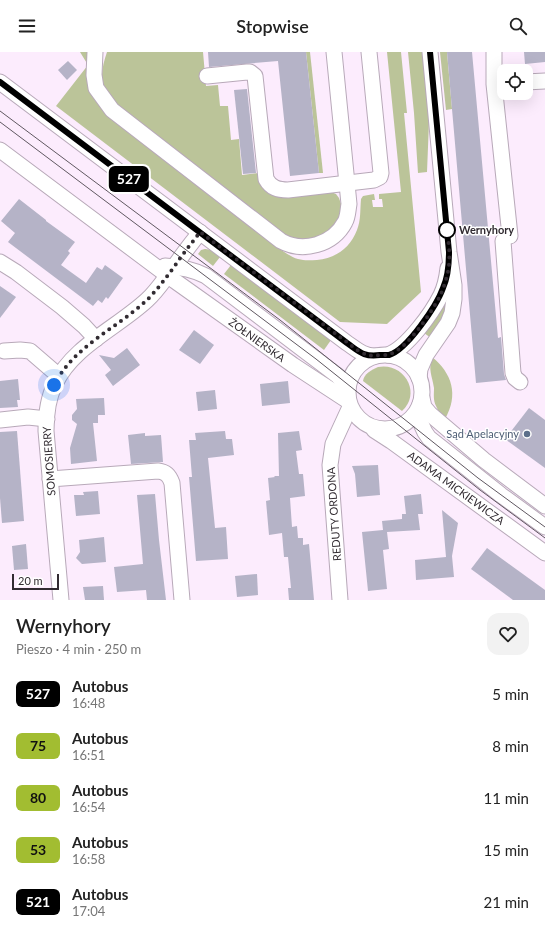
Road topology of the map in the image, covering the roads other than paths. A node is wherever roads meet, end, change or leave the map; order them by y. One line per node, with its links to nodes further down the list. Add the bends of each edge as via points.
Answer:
1 (95, 52): 13 (street, via 96,88 112,110 287,245 306,248 335,235 345,221 348,210)
2 (334, 52): 13 (street)
3 (368, 52): 13 (street, via 381,173 380,177 374,180)
4 (430, 52): 15 (street)
5 (494, 52): 6 (street)
6 (497, 71)
7 (207, 76): 13 (street, via 247,72 255,76 266,179 271,186 285,190)
8 (545, 81): 10 (street)
9 (0, 82): 14 (street)
10 (533, 82)
11 (500, 100): 23 (street, via 513,373)
12 (0, 150): 17 (street, via 147,260)
13 (347, 183)
14 (200, 232): 17 (street); 20 (street, via 358,351 368,356)
15 (449, 252): 20 (street, via 447,277 434,307 409,340 399,349); 22 (street, via 454,285 453,310 447,326 424,358)
16 (0, 262): 18 (street, via 53,300)
17 (171, 271): 18 (street, SOMOSIERRY, via 143,304); 24 (street, ŻOŁNIERSKA, via 293,365); 24 (street, via 191,270 200,273 266,321 338,376 345,386)
18 (96, 339): 21 (street, SOMOSIERRY, via 76,355)
19 (4, 351): 21 (street, via 30,351)
20 (381, 356): 22 (street, via 398,357 407,362); 24 (street, via 362,362 355,369 349,382)
21 (59, 376): 26 (street, SOMOSIERRY, via 52,392)
22 (419, 378): 25 (street, via 422,388)
23 (520, 382)
24 (348, 401): 28 (street, via 356,417); 35 (street, REDUTY ORDONA, via 333,444 330,465)
25 (421, 401): 28 (street, via 412,418 398,427 385,430); 30 (street, via 430,414 484,460); 31 (street, via 420,422 430,439)
26 (47, 419): 27 (street); 29 (street, SOMOSIERRY)
27 (0, 420)
28 (366, 425): 32 (street, ADAMA MICKIEWICZA)
29 (50, 479): 33 (street, SOMOSIERRY); 34 (street, via 158,471 166,473 172,483)
30 (545, 506)
31 (545, 527)
32 (545, 553)
33 (61, 600)
34 (182, 600)
35 (340, 600)

